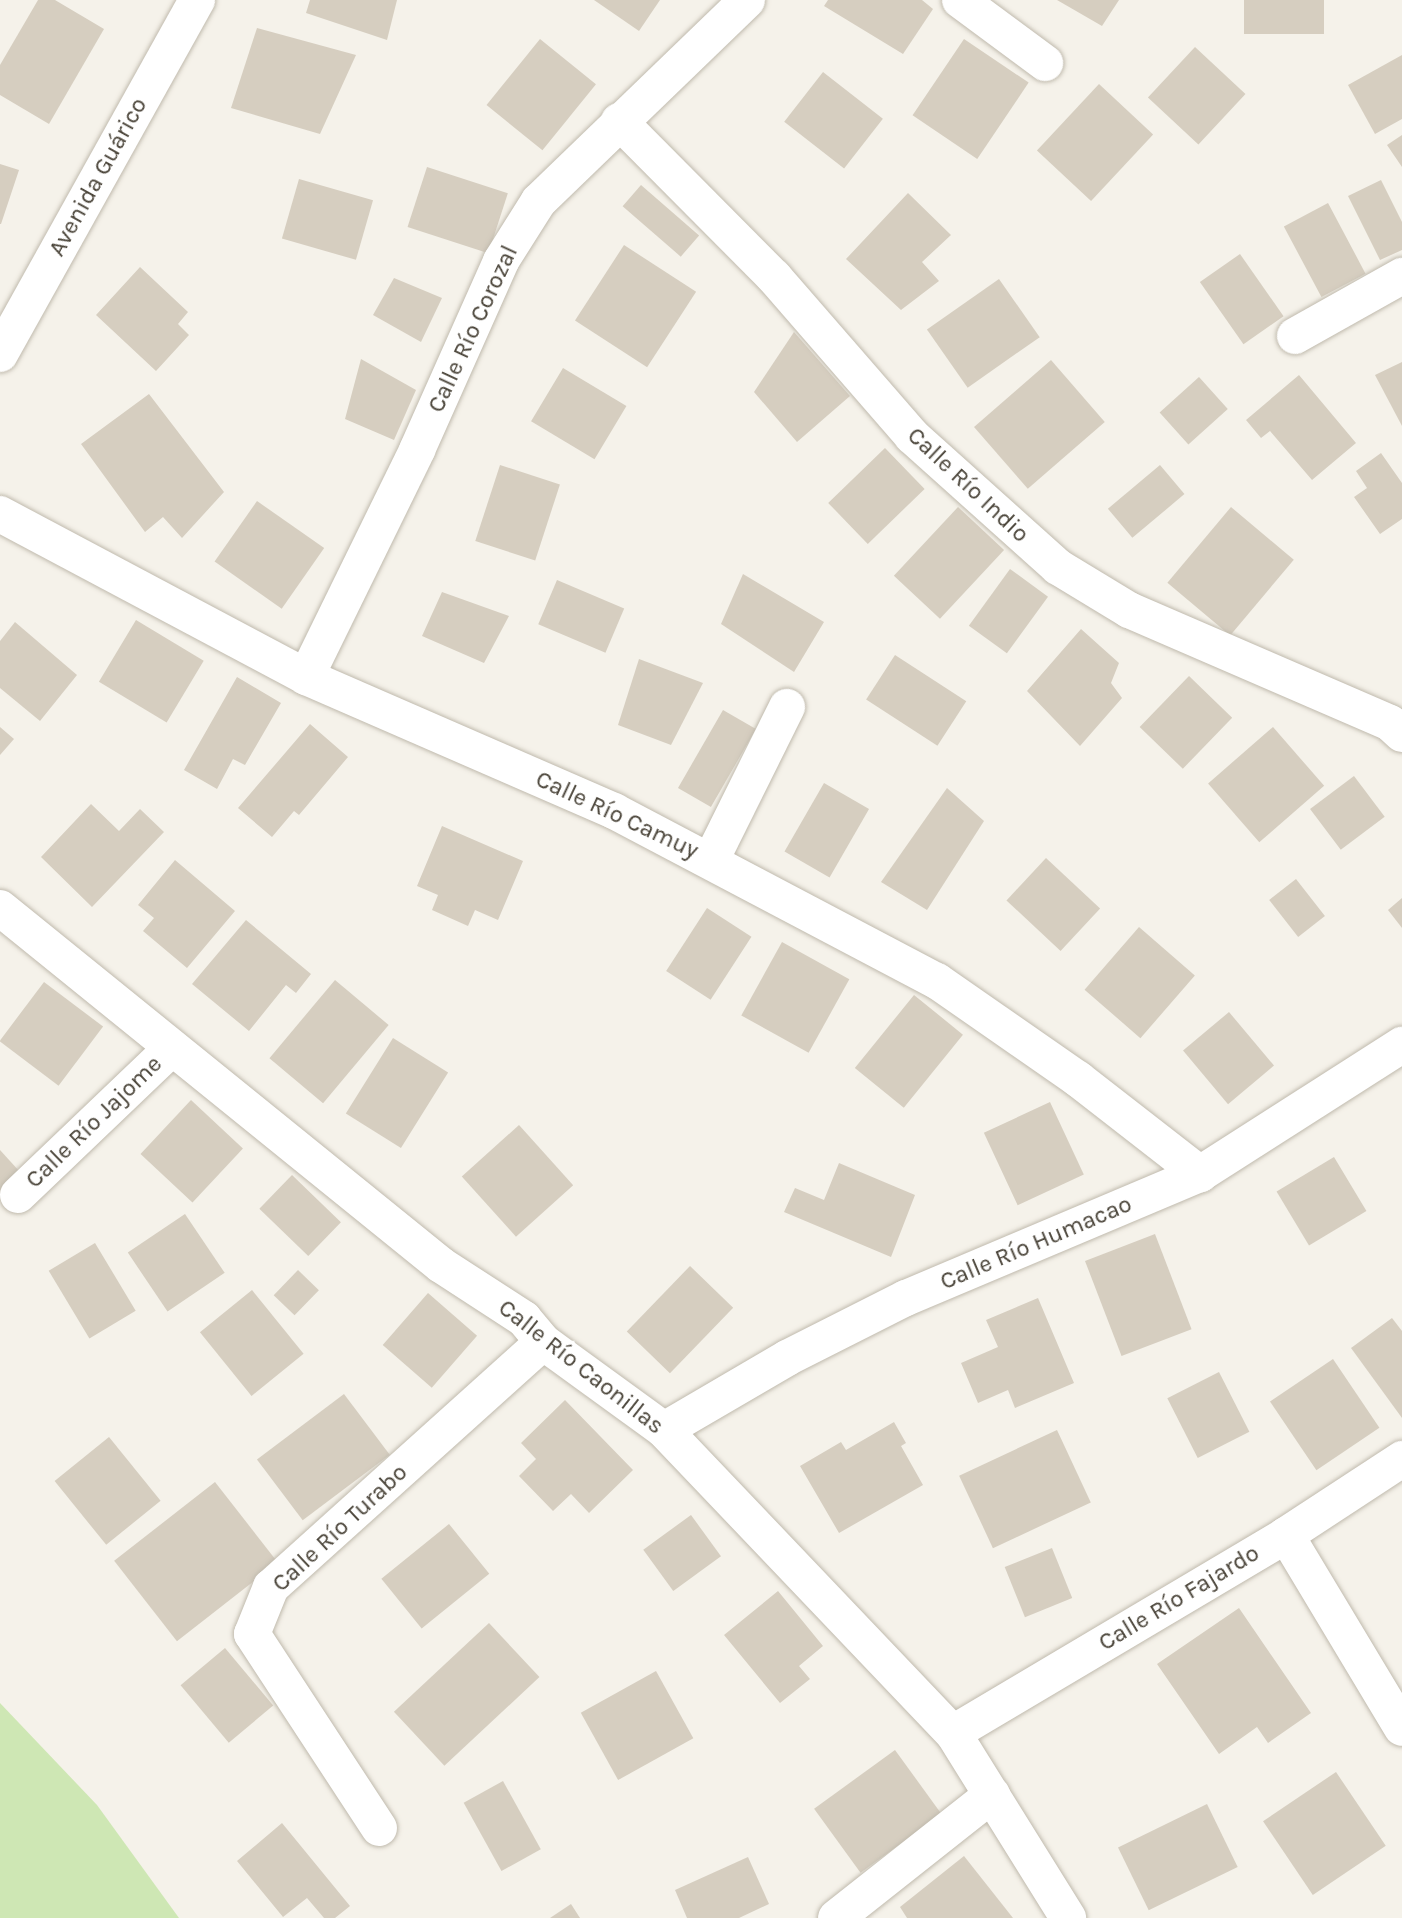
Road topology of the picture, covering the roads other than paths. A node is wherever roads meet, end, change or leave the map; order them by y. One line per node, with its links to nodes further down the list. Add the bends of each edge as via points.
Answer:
1 (197, 0): 8 (street, Avenida Guárico)
2 (747, 0): 5 (street, Calle Río Corozal)
3 (960, 0): 4 (street)
4 (1045, 63)
5 (619, 121): 10 (street, Calle Río Corozal, via 539,201 501,261 417,450); 12 (street, Calle Río Indio, via 774,277 912,436 1058,567 1129,610 1390,723)
6 (1402, 276): 7 (street)
7 (1295, 336)
8 (0, 354)
9 (0, 514): 10 (street, Calle Río Camuy)
10 (306, 677): 13 (street, Calle Río Camuy, via 614,811)
11 (787, 707): 13 (street)
12 (1402, 734)
13 (711, 860): 17 (street, Calle Río Camuy, via 937,981 1078,1079)
14 (0, 908): 16 (street, Calle Río Caonillas)
15 (1402, 1045): 17 (street, Calle Río Humacao)
16 (171, 1049): 18 (street, Calle Río Jajome); 19 (street, Calle Río Caonillas, via 441,1265 524,1319)
17 (1200, 1174): 20 (street, Calle Río Humacao, via 906,1298 787,1358)
18 (18, 1195)
19 (543, 1342): 20 (street, Calle Río Caonillas); 26 (street, Calle Río Turabo, via 271,1587 252,1634)
20 (664, 1430): 24 (street, Calle Río Caonillas)
21 (1402, 1459): 22 (street, Calle Río Fajardo)
22 (1286, 1535): 23 (street); 24 (street, Calle Río Fajardo)
23 (1402, 1728)
24 (953, 1733): 25 (street, Calle Río Caonillas)
25 (992, 1795): 27 (street); 28 (street, Calle Río Caonillas)
26 (379, 1828)
27 (836, 1918)
28 (1068, 1918)

